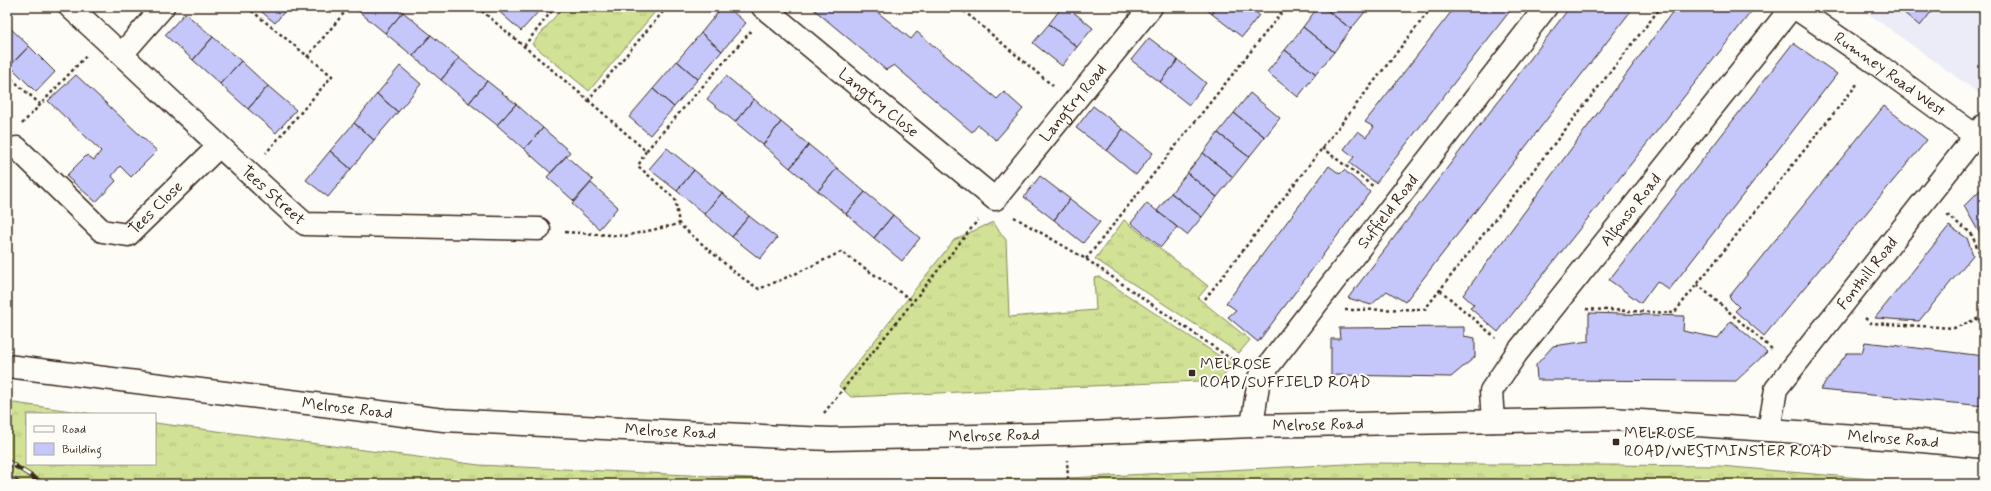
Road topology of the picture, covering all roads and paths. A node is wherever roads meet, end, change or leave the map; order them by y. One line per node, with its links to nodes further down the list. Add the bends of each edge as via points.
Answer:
1 (70, 7): 16 (street, Tees Street)
2 (163, 7): 18 (street)
3 (247, 7): 19 (path)
4 (349, 7): 19 (path)
5 (477, 7): 17 (path)
6 (555, 7): 17 (path)
7 (667, 7): 22 (path)
8 (959, 7): 23 (path)
9 (1151, 7): 23 (street, Langtry Road)
10 (1286, 7): 36 (path)
11 (1432, 7): 28 (path)
12 (1546, 7): 33 (street, Suffield Road)
13 (1661, 7): 39 (path)
14 (1793, 7): 20 (street, Rumney Road West); 40 (street, Alfonso Road)
15 (766, 9): 29 (path); 32 (street, Langtry Close)
16 (104, 38): 18 (street, Tees Street); 24 (path)
17 (524, 46): 22 (path)
18 (122, 54): 26 (street, Tees Street)
19 (307, 57): 30 (path, via 332,76)
20 (1874, 62): 25 (street, Rumney Road West); 38 (path)
21 (7, 75): 24 (path)
22 (588, 100): 29 (path)
23 (1073, 103): 32 (street, Langtry Road)
24 (40, 104): 27 (path, via 8,138)
25 (1981, 134): 31 (street, Fonthill Road)
26 (219, 146): 27 (street, Tees Close, via 128,235 102,231); 30 (street, Tees Street)
27 (17, 148)
28 (1322, 148): 33 (path); 41 (path)
29 (646, 151): 34 (path, via 638,166 675,199)
30 (249, 174): 35 (street, Tees Street, via 305,224)
31 (1926, 198): 37 (path, via 1971,233); 43 (street, Fonthill Road)
32 (993, 201): 36 (path); 42 (path)
33 (1395, 203): 44 (street, Suffield Road)
34 (678, 224): 35 (path, via 625,236); 42 (path, via 738,275 759,289 841,252)
35 (539, 229)
36 (1086, 259): 50 (path)
37 (1984, 263)
38 (1697, 284): 40 (path, via 1674,313 1582,309); 49 (path)
39 (1440, 290): 44 (path, via 1426,309); 47 (path)
40 (1563, 294): 47 (street, Alfonso Road)
41 (1205, 299)
42 (913, 301): 54 (path)
43 (1843, 304): 46 (path, via 1871,323 1954,328); 49 (street, Fonthill Road)
44 (1311, 311): 50 (street, Suffield Road)
45 (1984, 311): 46 (path)
46 (1983, 317)
47 (1516, 354): 51 (street, Alfonso Road, via 1491,391)
48 (7, 366): 54 (street, Melrose Road, via 444,420)
49 (1793, 367): 53 (street, Fonthill Road, via 1776,389)
50 (1259, 378): 52 (street, Suffield Road)
51 (1493, 422): 52 (street, Melrose Road); 53 (street, Melrose Road, via 1612,419)
52 (1252, 426): 54 (street, Melrose Road, via 1066,434)
53 (1769, 430): 55 (street, Melrose Road)
54 (804, 438)
55 (1984, 447)

